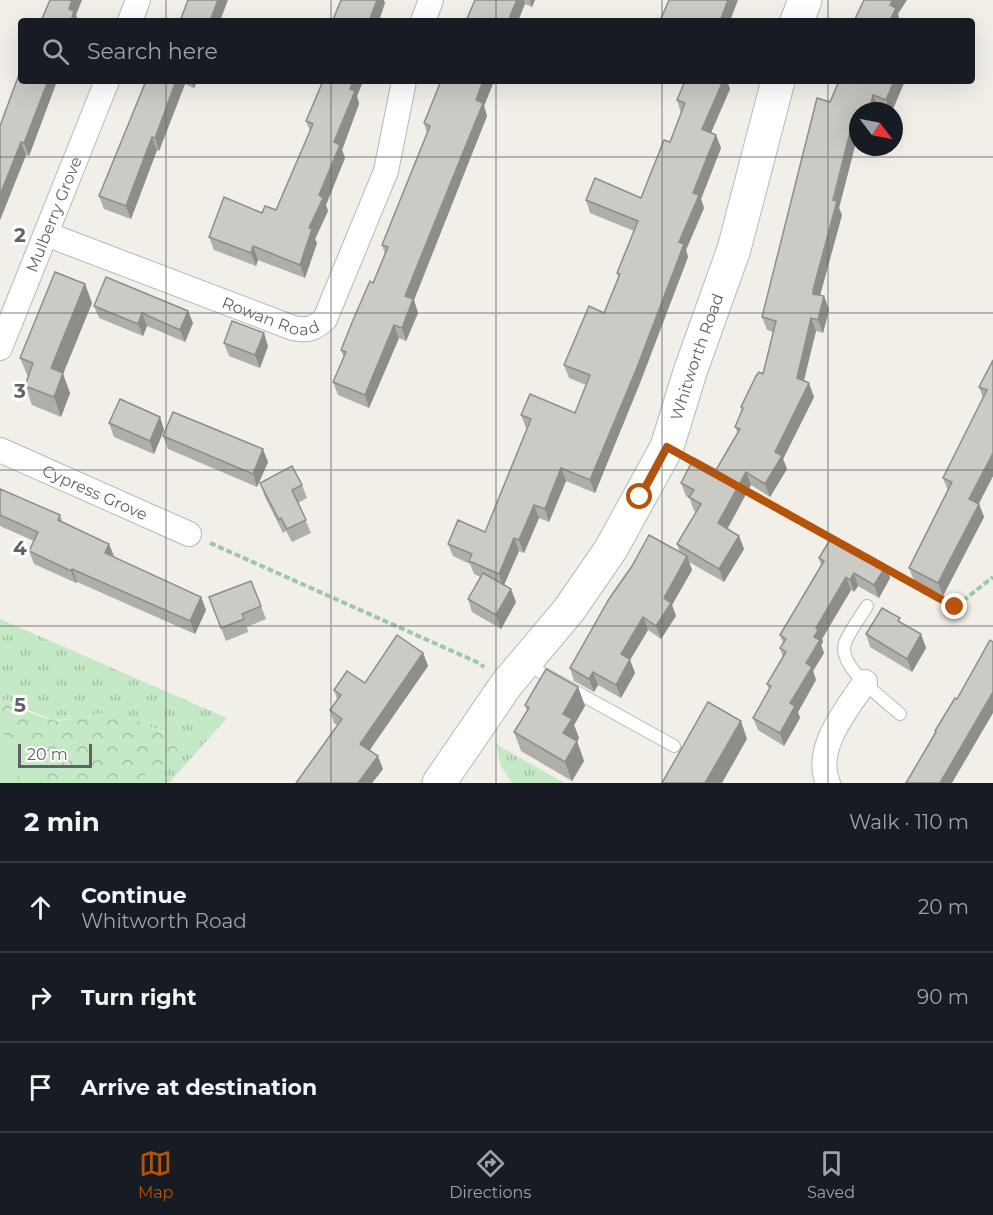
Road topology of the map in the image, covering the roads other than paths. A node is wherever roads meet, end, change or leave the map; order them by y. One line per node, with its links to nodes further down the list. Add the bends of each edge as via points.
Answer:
1 (138, 0): 4 (street)
2 (431, 0): 5 (street)
3 (805, 0): 6 (main road)
4 (131, 18)
5 (424, 18)
6 (798, 18)
7 (106, 84): 10 (street, Mulberry Grove)
8 (403, 84): 10 (street, Rowan Road, via 386,171 326,319 315,328 293,328)
9 (777, 84): 15 (main road, Whitworth Road, via 734,249 667,447 611,549 569,610)
10 (46, 234): 11 (street, Mulberry Grove)
11 (0, 348)
12 (0, 450): 13 (street, Cypress Grove)
13 (189, 534)
14 (867, 606): 16 (lane, via 844,645 848,665)
15 (516, 674): 18 (lane); 19 (main road, Whitworth Road)
16 (865, 682): 17 (lane); 20 (street, via 831,738 824,761)
17 (900, 714)
18 (674, 746)
19 (448, 780)
20 (828, 783)

